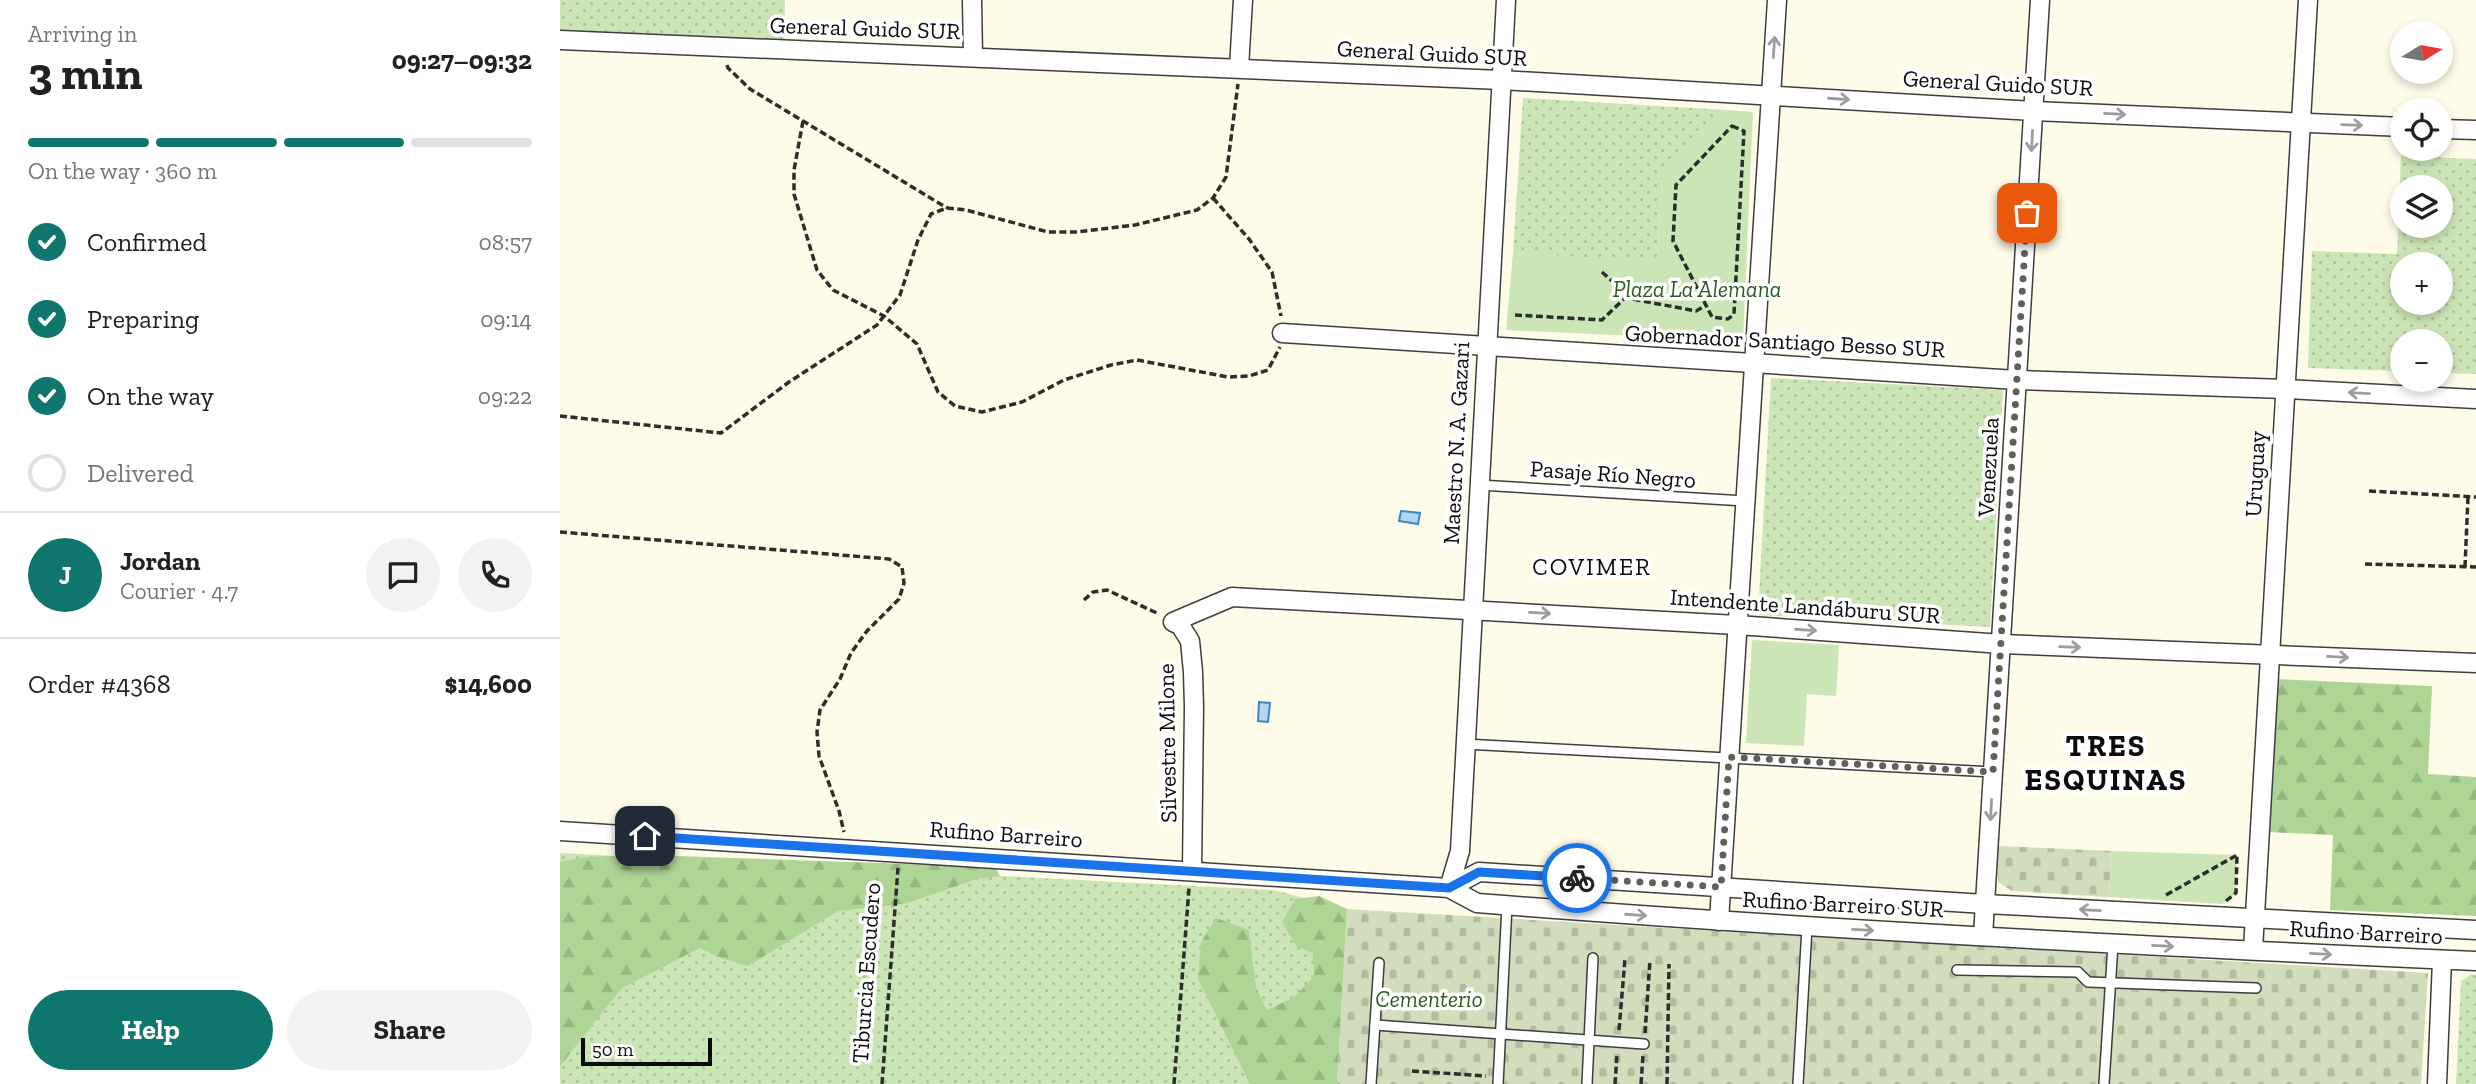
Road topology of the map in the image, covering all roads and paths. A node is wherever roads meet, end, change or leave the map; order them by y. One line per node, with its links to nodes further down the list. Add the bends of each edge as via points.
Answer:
1 (972, 0): 9 (street)
2 (1243, 0): 10 (street)
3 (1506, 0): 11 (street, Maestro N. A. Gazari)
4 (1777, 0): 12 (street, one-way to 4)
5 (2040, 0): 13 (street, Venezuela)
6 (2308, 0): 15 (street, Uruguay)
7 (560, 40): 8 (street, General Guido SUR)
8 (722, 46): 9 (street, General Guido SUR); 14 (path, via 728,68 750,89)
9 (973, 57): 10 (street, General Guido SUR)
10 (1239, 68): 11 (street, General Guido SUR); 19 (path, via 1226,177)
11 (1501, 80): 12 (street, General Guido SUR); 27 (street, Maestro N. A. Gazari)
12 (1771, 94): 13 (street, General Guido SUR, one-way to 13); 28 (street)
13 (2034, 111): 15 (street, General Guido SUR, one-way to 15); 29 (street, Venezuela, one-way to 29)
14 (803, 121): 20 (path); 25 (path, via 794,194 817,270 833,290)
15 (2301, 122): 16 (street, General Guido SUR, one-way to 16); 30 (street, Uruguay)
16 (2390, 126)
17 (2453, 129): 18 (street)
18 (2476, 130)
19 (1213, 198): 20 (path, via 1197,210 1135,225 1077,232 1048,232); 26 (path, via 1272,272)
20 (947, 208): 25 (path, via 931,214 900,295)
21 (1602, 272): 22 (path)
22 (1628, 295): 23 (path, via 1696,311); 24 (path, via 1602,320)
23 (1706, 306): 23 (path, via 1712,317 1728,319 1734,314 1744,131 1732,126 1676,185 1672,241)
24 (1515, 315)
25 (884, 316): 26 (path, via 917,344 938,392 955,406 982,412 1022,402 1064,380 1137,360 1228,377 1249,376 1268,370 1282,344); 32 (path, via 721,432)
26 (1282, 333): 27 (street, Gobernador Santiago Besso SUR)
27 (1486, 347): 28 (street, Gobernador Santiago Besso SUR); 33 (street, Maestro N. A. Gazari)
28 (1754, 364): 29 (street, Gobernador Santiago Besso SUR); 37 (street)
29 (2017, 380): 30 (street, Gobernador Santiago Besso SUR); 46 (street, Venezuela)
30 (2285, 389): 31 (street, Gobernador Santiago Besso SUR, one-way to 30); 47 (street, Uruguay)
31 (2476, 399)
32 (560, 416)
33 (1479, 485): 37 (lane, Pasaje Río Negro); 43 (street, Maestro N. A. Gazari)
34 (2369, 491): 35 (path)
35 (2468, 496): 36 (path); 40 (path)
36 (2476, 497)
37 (1745, 501): 45 (street)
38 (560, 532): 53 (path, via 889,559 902,567 899,599 851,653 820,710 819,756 839,811)
39 (2365, 564): 40 (path)
40 (2465, 567): 41 (path)
41 (2476, 567)
42 (1084, 600): 44 (path, via 1093,592 1107,590)
43 (1472, 609): 44 (street, Intendente Landáburu SUR, via 1232,597); 45 (street, Intendente Landáburu SUR, one-way to 45); 49 (street, Maestro N. A. Gazari)
44 (1173, 622): 55 (street, Silvestre Milone, via 1190,641 1193,672)
45 (1737, 625): 46 (street, Intendente Landáburu SUR, one-way to 46); 50 (street)
46 (2002, 644): 47 (street, Intendente Landáburu SUR, one-way to 47); 51 (street, Venezuela)
47 (2270, 654): 48 (street, Intendente Landáburu SUR, one-way to 48); 62 (street, Uruguay)
48 (2476, 663)
49 (1464, 744): 50 (lane); 57 (street, Maestro N. A. Gazari, via 1460,850)
50 (1729, 757): 51 (lane); 56 (street)
51 (1993, 772): 59 (street, Venezuela, one-way to 59)
52 (560, 831): 53 (street, Rufino Barreiro)
53 (843, 849): 55 (street, Rufino Barreiro)
54 (898, 866): 86 (path, Tiburcia Escudero)
55 (1190, 878): 57 (street, Rufino Barreiro); 87 (path)
56 (1721, 887): 57 (street, Rufino Barreiro SUR, via 1479,872); 59 (street, Rufino Barreiro SUR); 63 (street)
57 (1449, 888): 61 (street, Rufino Barreiro SUR, via 1477,903)
58 (2170, 901): 60 (path, via 2157,900 2237,855 2236,893)
59 (1985, 904): 62 (street, Rufino Barreiro SUR, one-way to 59); 66 (street, Venezuela)
60 (2222, 904)
61 (1507, 905): 63 (street, Rufino Barreiro SUR, one-way to 63); 80 (lane)
62 (2256, 918): 65 (street, Rufino Barreiro); 68 (street, Uruguay)
63 (1719, 921): 64 (street, Rufino Barreiro SUR)
64 (1807, 927): 66 (street, Rufino Barreiro SUR, one-way to 66); 93 (lane)
65 (2476, 930)
66 (1983, 936): 67 (street, Rufino Barreiro SUR)
67 (2113, 944): 68 (street, Rufino Barreiro SUR, one-way to 68); 77 (lane)
68 (2253, 950): 72 (street, Rufino Barreiro, one-way to 72)
69 (1593, 958): 81 (lane)
70 (1625, 959): 82 (path)
71 (1650, 960): 83 (path)
72 (2442, 960): 73 (street, Rufino Barreiro); 95 (street)
73 (2476, 961)
74 (1379, 963): 79 (lane)
75 (1669, 964): 92 (path)
76 (1957, 971): 77 (lane, via 2078,972 2088,982)
77 (2110, 983): 78 (lane); 94 (lane)
78 (2256, 988)
79 (1375, 1025): 80 (lane); 88 (lane)
80 (1500, 1035): 81 (lane); 85 (lane)
81 (1589, 1040): 82 (lane); 89 (lane)
82 (1618, 1042): 83 (lane); 90 (path)
83 (1644, 1044): 91 (path)
84 (1412, 1071): 85 (path)
85 (1498, 1081)
86 (882, 1084)
87 (1174, 1084)
88 (1371, 1084)
89 (1587, 1084)
90 (1615, 1084)
91 (1641, 1084)
92 (1667, 1084)
93 (1798, 1084)
94 (2104, 1084)
95 (2437, 1084)

